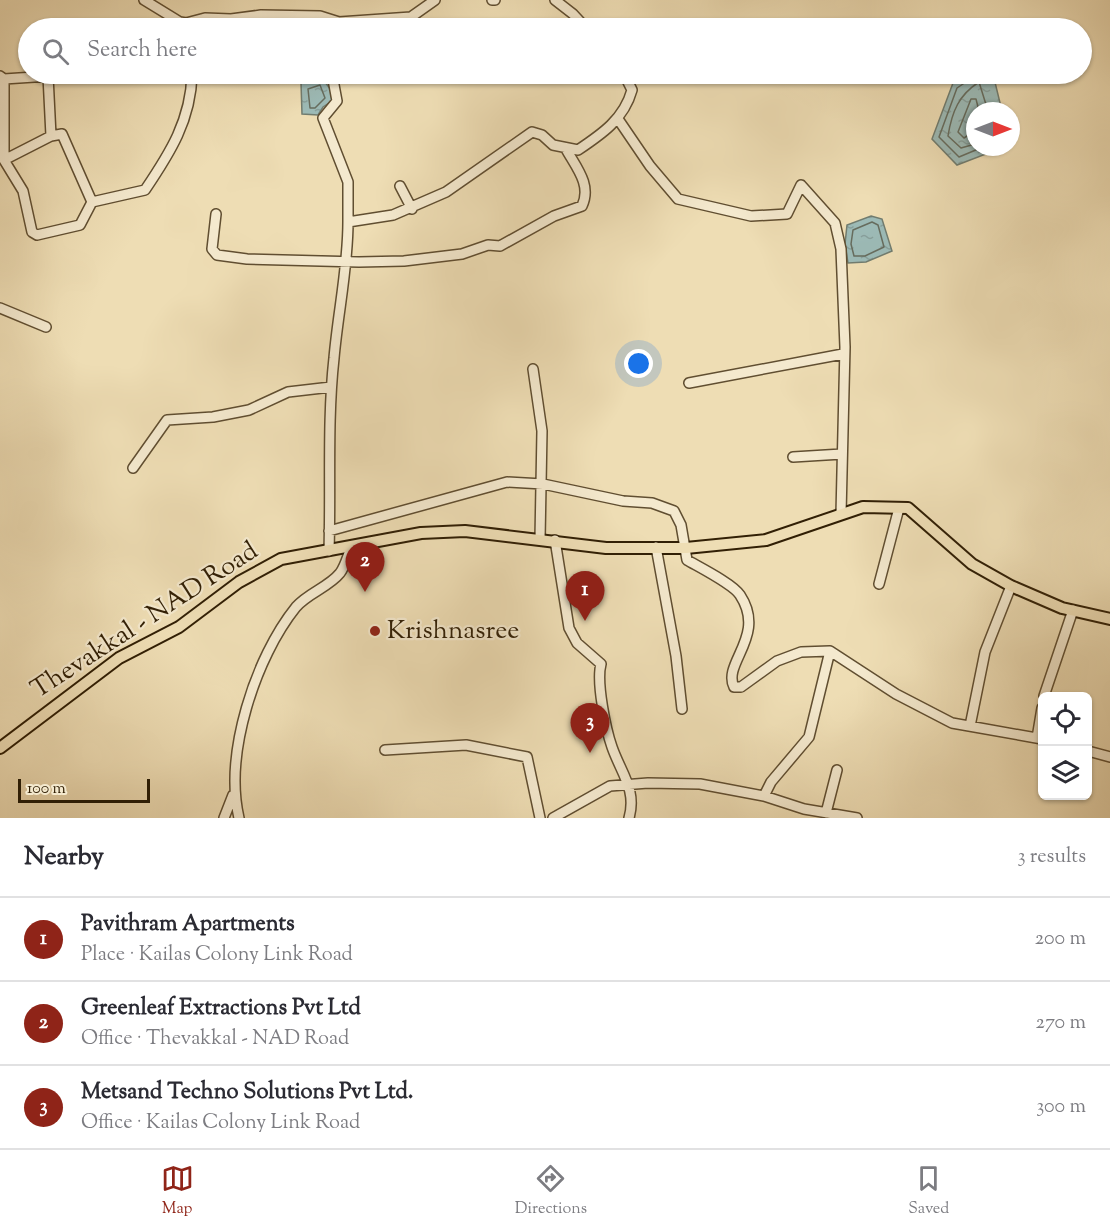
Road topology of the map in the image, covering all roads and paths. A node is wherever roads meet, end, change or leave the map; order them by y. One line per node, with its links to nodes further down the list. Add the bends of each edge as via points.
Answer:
1 (144, 0): 4 (street)
2 (435, 0): 7 (street, via 411,17)
3 (555, 0): 8 (street)
4 (173, 18)
5 (242, 18): 6 (street)
6 (324, 18)
7 (402, 18)
8 (577, 18)
9 (2, 77): 10 (street); 18 (street)
10 (18, 77)
11 (48, 84): 16 (street)
12 (190, 84): 20 (street, via 183,127 175,146 144,189)
13 (334, 84): 23 (street, via 337,101 323,118 348,182)
14 (629, 84): 15 (street, via 629,101)
15 (618, 119): 17 (street, via 578,150); 27 (street, via 678,199 751,216 787,214 801,185 835,223 841,249)
16 (51, 136): 18 (street); 20 (street, via 63,134)
17 (566, 149): 21 (street, via 553,146 542,135 532,132 446,192); 24 (street, via 584,181 586,196 582,206 554,216 500,246 404,261)
18 (4, 160): 20 (street, via 23,191 33,235 80,225)
19 (400, 186): 21 (street)
20 (92, 202)
21 (412, 209): 23 (street)
22 (216, 214): 24 (street, via 212,249 217,255)
23 (348, 222): 24 (street)
24 (348, 261): 30 (street, via 341,285)
25 (0, 308): 26 (street)
26 (46, 327)
27 (843, 354): 29 (street); 31 (street)
28 (533, 369): 34 (street, via 542,431)
29 (689, 382)
30 (332, 387): 33 (street, via 288,392 249,410 167,420); 37 (street)
31 (842, 454): 32 (street); 36 (street)
32 (793, 457)
33 (133, 468)
34 (543, 484): 37 (street, via 507,482); 38 (street); 42 (street, via 669,508 681,525)
35 (899, 508): 36 (main road, Thevakkal - NAD Road, via 863,507); 44 (street); 45 (main road, Thevakkal - NAD Road, via 908,508 972,564)
36 (841, 514): 42 (main road, Thevakkal - NAD Road, via 766,540)
37 (329, 531): 43 (street)
38 (540, 539): 39 (main road, Thevakkal - NAD Road); 41 (main road, Thevakkal - NAD Road, via 465,531 421,533)
39 (555, 540): 40 (main road, Thevakkal - NAD Road, via 606,548); 58 (street, via 569,628 576,643 601,664 612,747)
40 (657, 547): 42 (main road, Thevakkal - NAD Road); 50 (street)
41 (351, 548): 43 (main road, Thevakkal - NAD Road); 59 (street, via 340,573 298,604 269,648 247,704)
42 (686, 548): 48 (street, via 687,560 740,594 748,616 749,638 734,666 734,687 741,687 777,662 801,652)
43 (329, 551): 53 (main road, Thevakkal - NAD Road, via 281,559 239,582 178,627 119,658)
44 (879, 584)
45 (1011, 586): 46 (main road, Thevakkal - NAD Road); 51 (street, via 985,652)
46 (1073, 610): 47 (main road, Thevakkal - NAD Road); 49 (street)
47 (1110, 619)
48 (830, 651): 51 (street, via 896,694 952,723); 60 (street, via 809,736)
49 (1045, 692)
50 (682, 709)
51 (970, 726): 52 (street)
52 (1038, 739)
53 (0, 748)
54 (385, 750): 65 (street, via 466,745 527,757)
55 (1092, 752): 56 (street)
56 (1110, 757)
57 (837, 770): 61 (street)
58 (629, 783): 60 (street, via 700,784); 66 (street, via 610,786); 67 (street)
59 (234, 795): 63 (street); 64 (street)
60 (764, 796): 61 (street)
61 (826, 813): 62 (street)
62 (845, 817): 68 (street)
63 (224, 818)
64 (239, 818)
65 (540, 818)
66 (553, 818)
67 (629, 818)
68 (857, 818)

